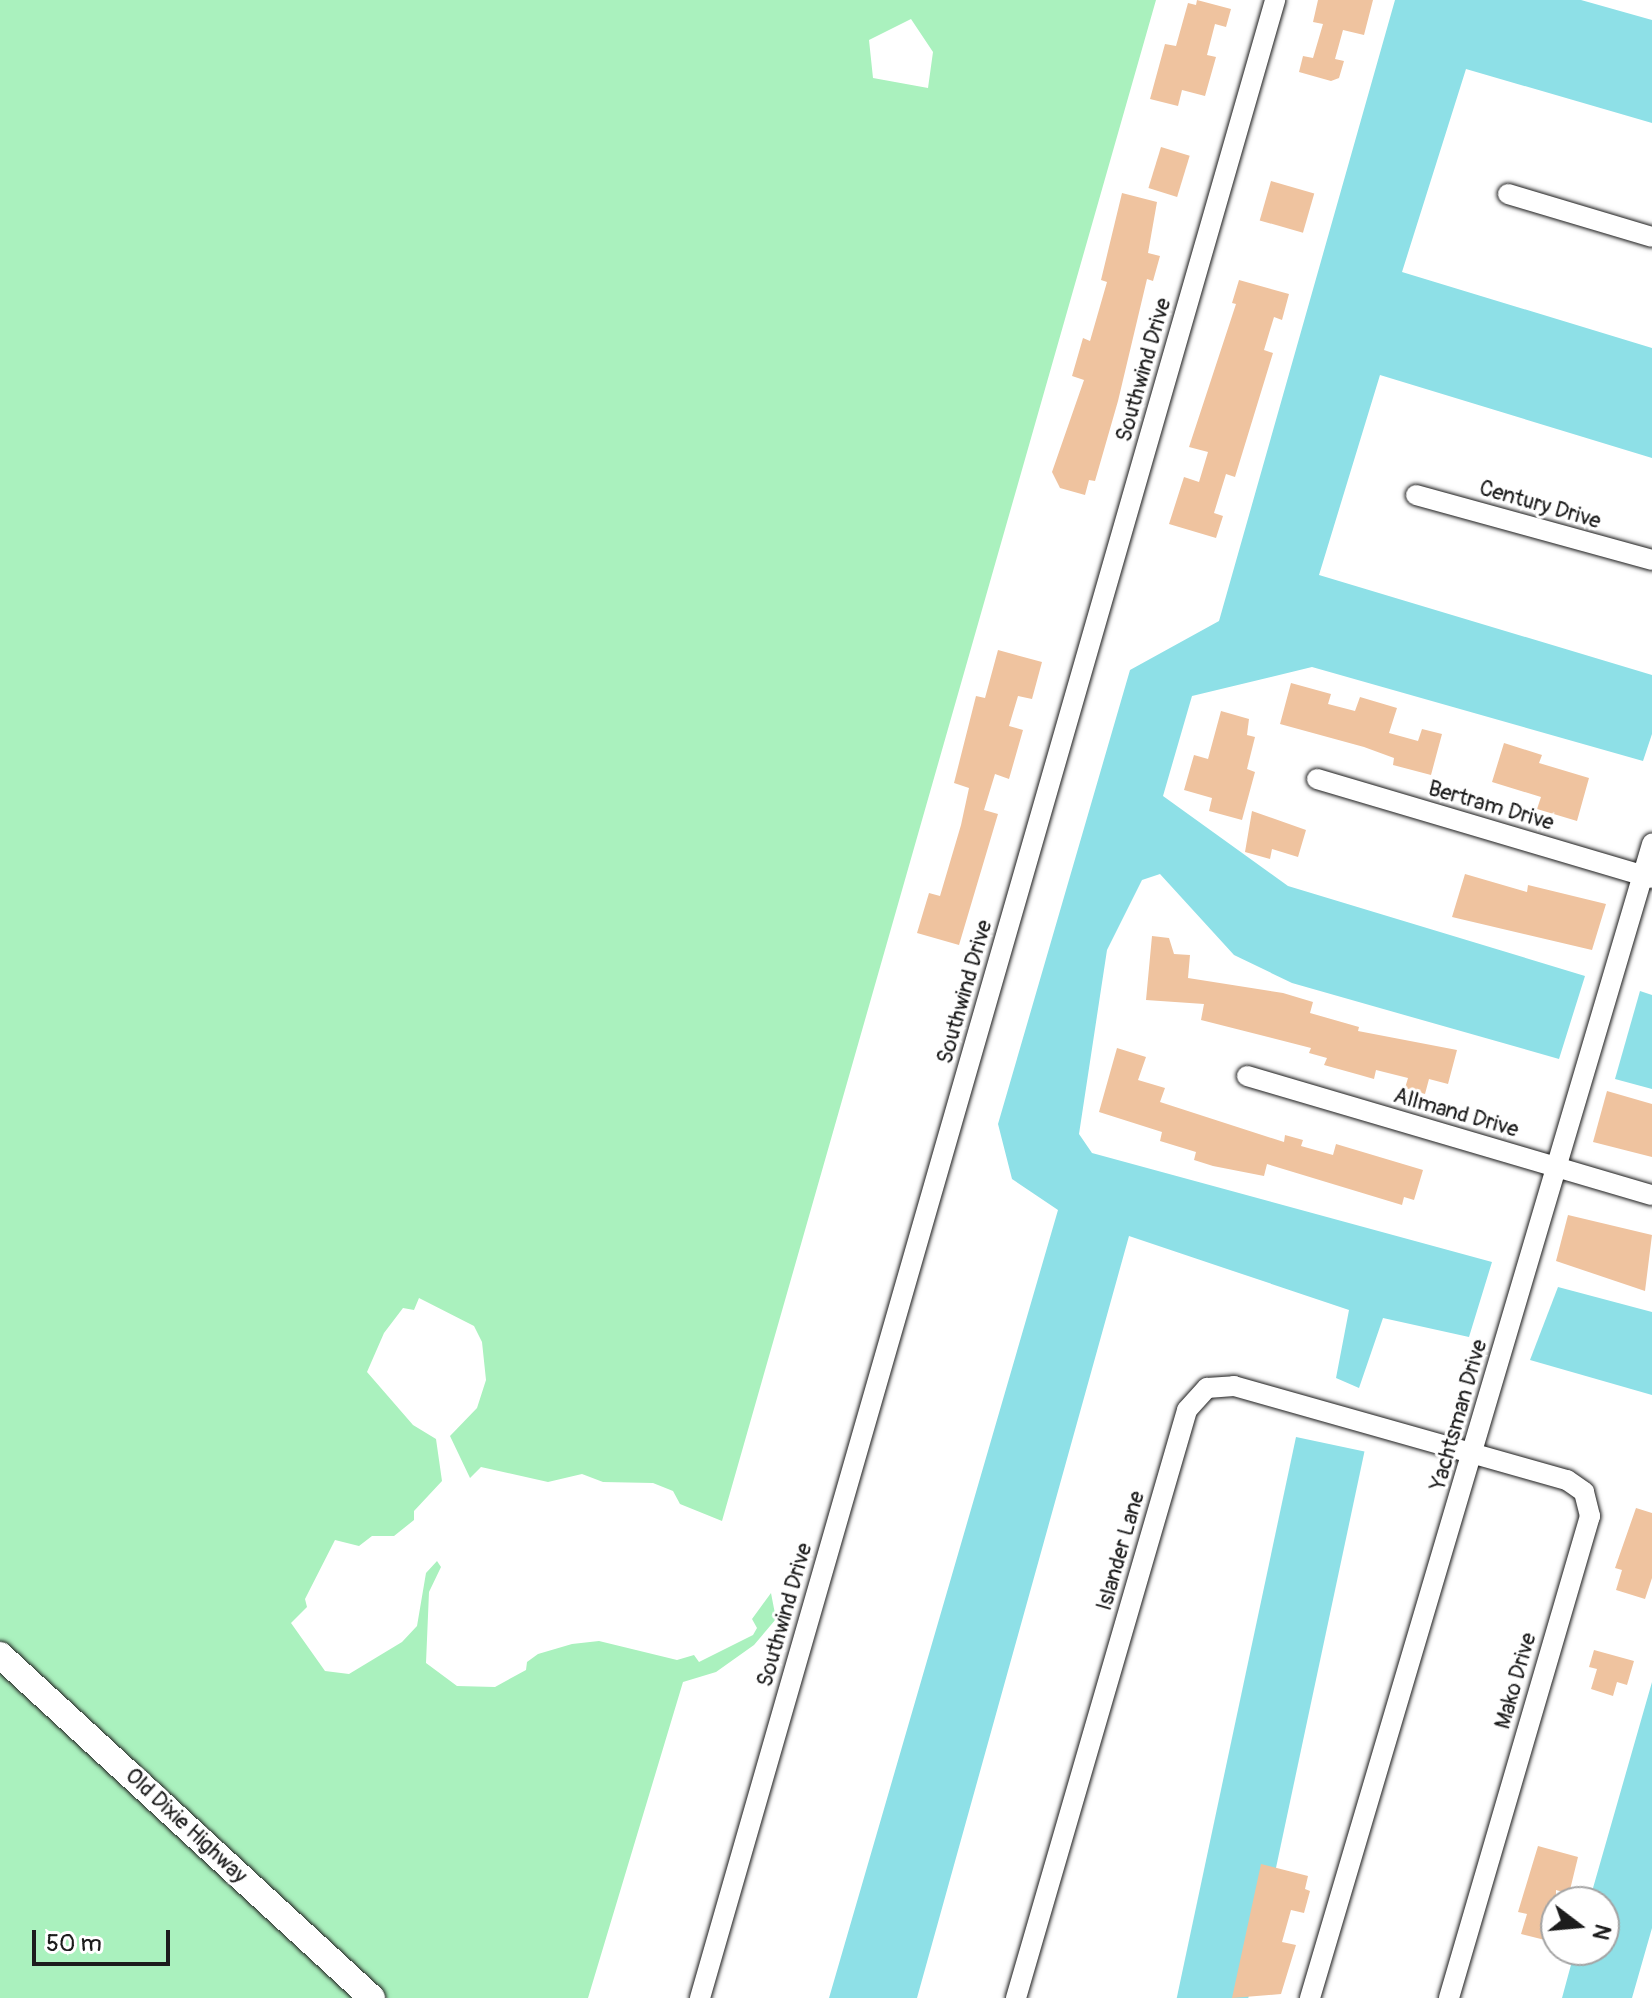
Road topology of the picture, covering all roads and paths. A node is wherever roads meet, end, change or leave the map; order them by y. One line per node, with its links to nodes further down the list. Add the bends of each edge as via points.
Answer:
1 (1275, 0): 15 (street, Southwind Drive)
2 (1508, 194): 3 (street)
3 (1652, 237)
4 (1416, 495): 5 (street, Century Drive)
5 (1652, 560)
6 (1317, 779): 8 (street, Bertram Drive)
7 (1652, 844): 8 (street, Yachtsman Drive)
8 (1647, 877): 10 (street, Yachtsman Drive)
9 (1247, 1076): 10 (street, Allmand Drive)
10 (1555, 1167): 11 (street, Allmand Drive); 12 (street, Yachtsman Drive)
11 (1652, 1195)
12 (1473, 1454): 16 (street, Islander Lane, via 1234,1386 1207,1388 1187,1410); 17 (street, Yachtsman Drive); 18 (street, Mako Drive, via 1567,1480 1584,1492 1590,1516)
13 (0, 1655): 14 (street, Old Dixie Highway)
14 (372, 1998)
15 (700, 1998)
16 (1016, 1998)
17 (1310, 1998)
18 (1449, 1998)

